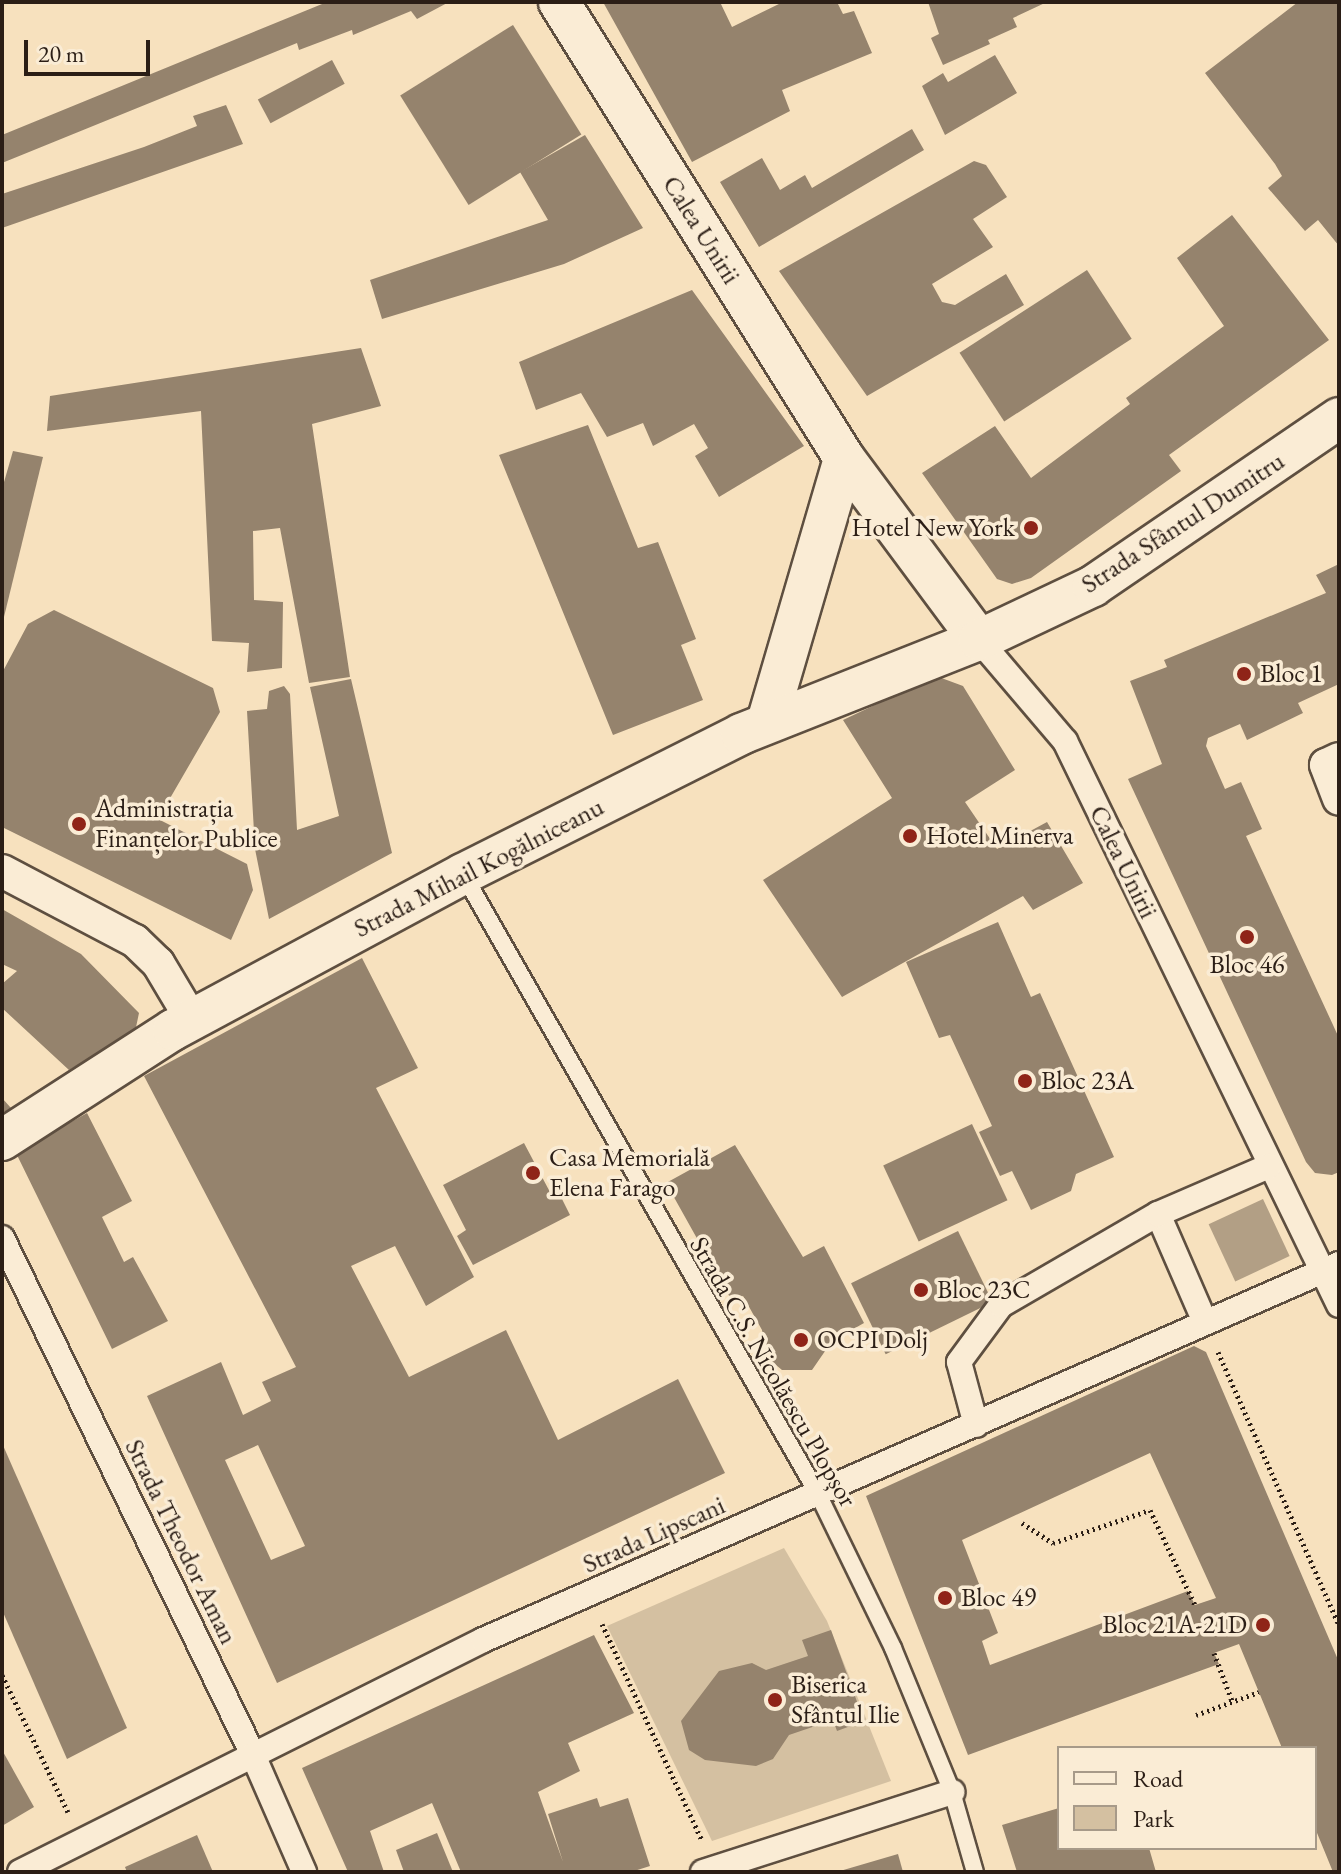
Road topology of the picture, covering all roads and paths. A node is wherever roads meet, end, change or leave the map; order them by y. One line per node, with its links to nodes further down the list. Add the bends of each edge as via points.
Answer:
1 (559, 2): 3 (street, Calea Unirii)
2 (1339, 418): 4 (street, Strada Sfântul Dumitru, via 1093,586)
3 (844, 458): 4 (street, Calea Unirii); 5 (street)
4 (979, 640): 5 (street, Strada Mihail Kogălniceanu); 12 (street, Calea Unirii, via 1065,741)
5 (767, 722): 9 (street, Strada Mihail Kogălniceanu)
6 (1339, 759): 7 (street, via 1326,765)
7 (1339, 799)
8 (2, 871): 10 (street, via 135,941 158,963)
9 (463, 874): 10 (street, Strada Mihail Kogălniceanu); 19 (lane, Strada C.S. Nicolăescu Plopșor)
10 (192, 1020): 11 (street, Strada Mihail Kogălniceanu)
11 (2, 1140)
12 (1269, 1166): 13 (street); 15 (street, Calea Unirii)
13 (1158, 1214): 17 (street); 18 (street, via 1001,1305 959,1362)
14 (2, 1238): 29 (street, Strada Theodor Aman)
15 (1330, 1267): 16 (street, Calea Unirii); 17 (street, Strada Lipscani)
16 (1339, 1305)
17 (1205, 1322): 18 (street, Strada Lipscani); 23 (path)
18 (976, 1425): 19 (street, Strada Lipscani)
19 (818, 1494): 21 (street, Strada Lipscani); 30 (lane, Strada C.S. Nicolăescu Plopșor, via 893,1648)
20 (1022, 1523): 22 (path, via 1053,1543 1150,1510)
21 (588, 1594): 29 (street, Strada Lipscani); 32 (path)
22 (1195, 1605)
23 (1339, 1625)
24 (1214, 1653): 27 (path)
25 (2, 1675): 31 (path)
26 (1259, 1692): 27 (path)
27 (1232, 1701): 28 (path)
28 (1196, 1715)
29 (253, 1755): 31 (street, Strada Lipscani); 34 (street, Strada Theodor Aman)
30 (952, 1792): 32 (street); 35 (lane, Strada C.S. Nicolăescu Plopșor)
31 (80, 1837): 33 (street, Strada Lipscani)
32 (709, 1870)
33 (20, 1872)
34 (304, 1872)
35 (975, 1872)

